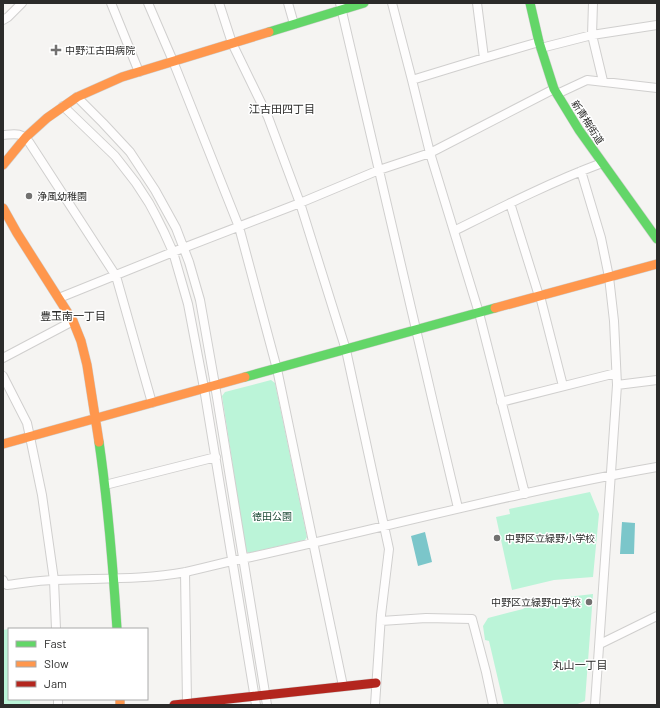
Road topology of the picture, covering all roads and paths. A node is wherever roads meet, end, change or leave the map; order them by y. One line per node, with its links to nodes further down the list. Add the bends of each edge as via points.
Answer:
1 (22, 3): 12 (street)
2 (111, 3): 20 (street)
3 (148, 3): 19 (street)
4 (219, 3): 16 (street)
5 (288, 3): 13 (street)
6 (364, 3): 11 (street)
7 (392, 3): 21 (street)
8 (477, 3): 18 (street)
9 (530, 3): 17 (street, 新青梅街道)
10 (593, 3): 15 (street)
11 (341, 6): 13 (street); 32 (street)
12 (3, 20)
13 (294, 24): 16 (street)
14 (657, 25): 15 (street)
15 (592, 35): 17 (street); 22 (street)
16 (232, 43): 19 (street); 34 (street, via 268,117)
17 (540, 45): 18 (street); 24 (street, 新青梅街道)
18 (484, 58): 21 (street)
19 (173, 61): 20 (street); 37 (street)
20 (139, 72): 25 (street, via 105,84)
21 (412, 80): 29 (street)
22 (603, 81): 23 (street); 24 (street, via 587,80)
23 (657, 88)
24 (555, 92): 29 (street); 30 (street, 新青梅街道)
25 (77, 98): 26 (street); 40 (street, via 130,152 155,190)
26 (63, 106): 28 (street); 41 (street, via 115,156 136,183 156,216)
27 (3, 135): 28 (street, via 20,134)
28 (26, 137): 31 (street); 43 (street)
29 (430, 154): 32 (street); 38 (street)
30 (602, 163): 33 (street); 39 (street, 新青梅街道)
31 (3, 165)
32 (379, 170): 34 (street); 49 (street)
33 (581, 171): 35 (street); 44 (street, via 601,238)
34 (300, 203): 37 (street); 50 (street)
35 (510, 203): 38 (street); 45 (street)
36 (3, 208): 46 (street)
37 (239, 227): 40 (street); 52 (street)
38 (454, 232): 47 (street)
39 (657, 239)
40 (184, 248): 41 (street); 56 (street, via 200,300)
41 (173, 252): 43 (street); 59 (street, via 188,304)
42 (657, 264): 44 (street)
43 (116, 276): 46 (street); 61 (street)
44 (609, 277): 45 (street); 53 (street)
45 (539, 296): 47 (street); 58 (street)
46 (59, 298): 48 (street)
47 (479, 313): 49 (street); 60 (street)
48 (73, 321): 51 (street); 62 (street, via 87,365)
49 (416, 331): 50 (street); 70 (street)
50 (346, 350): 52 (street); 71 (street)
51 (3, 358)
52 (276, 369): 56 (street); 72 (street)
53 (616, 373): 57 (street); 58 (street)
54 (3, 376): 63 (street, via 27,423)
55 (657, 380): 57 (street)
56 (215, 385): 59 (street); 73 (street)
57 (617, 385): 67 (street)
58 (563, 386): 60 (street)
59 (204, 388): 61 (street); 65 (street)
60 (501, 402): 69 (street)
61 (152, 403): 62 (street)
62 (96, 418): 63 (street); 68 (street)
63 (30, 436): 64 (street); 78 (street, via 42,495)
64 (3, 444)
65 (216, 457): 68 (street); 74 (street)
66 (657, 467): 67 (street)
67 (611, 475): 69 (street); 83 (street)
68 (105, 485): 76 (street)
69 (525, 494): 70 (street)
70 (458, 508): 71 (street)
71 (384, 526): 72 (street); 80 (street, via 389,548)
72 (313, 543): 73 (street); 85 (street)
73 (243, 558): 74 (street); 86 (street)
74 (232, 561): 75 (street); 87 (street)
75 (185, 572): 76 (street); 88 (street)
76 (114, 578): 78 (street); 82 (street)
77 (3, 580): 78 (street, via 7,585)
78 (54, 580): 81 (street)
79 (657, 616): 83 (street)
80 (381, 620): 84 (street); 92 (street, via 472,619)
81 (56, 628)
82 (117, 628)
83 (600, 644): 93 (street)
84 (376, 682): 85 (street); 91 (street)
85 (343, 686): 86 (street)
86 (265, 695): 87 (street); 90 (street)
87 (255, 701): 88 (street)
88 (187, 703): 89 (street)
89 (174, 705)
90 (267, 705)
91 (375, 705)
92 (493, 705)
93 (596, 705)

